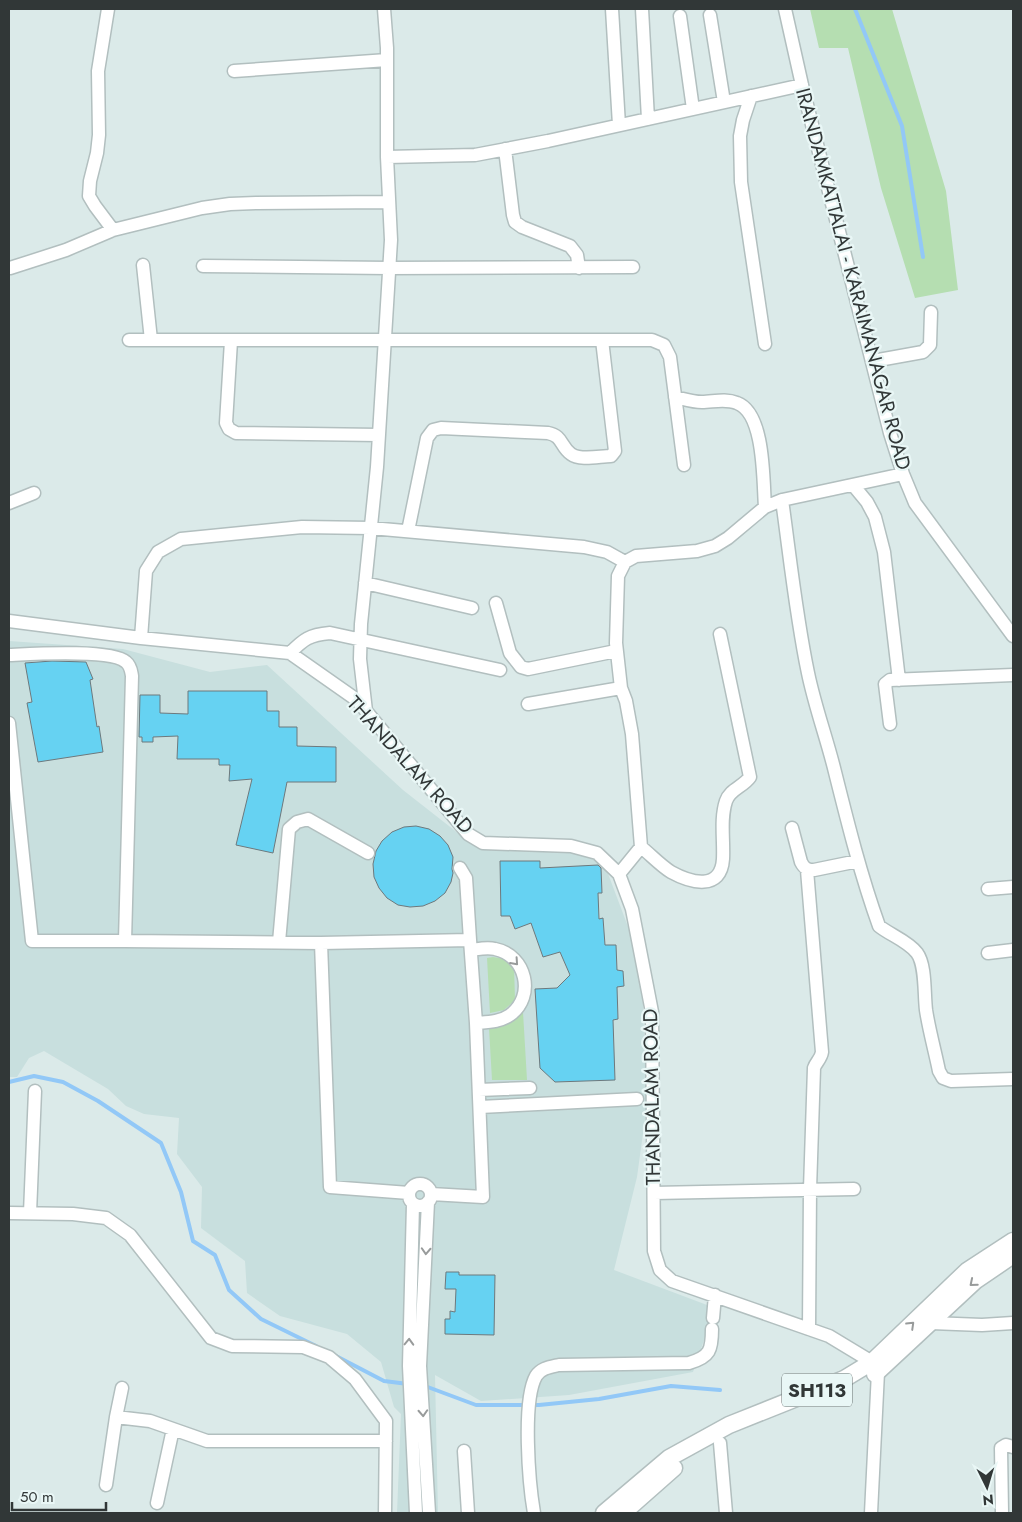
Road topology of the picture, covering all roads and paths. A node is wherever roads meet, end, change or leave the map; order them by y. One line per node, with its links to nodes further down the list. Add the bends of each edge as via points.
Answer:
1 (108, 9): 19 (street, via 98,71 97,154 89,196)
2 (384, 9): 8 (street)
3 (612, 9): 15 (street)
4 (642, 9): 14 (street)
5 (785, 9): 10 (street, IRANDAMKATTALAI - KARAIMANAGAR ROAD)
6 (710, 15): 12 (street)
7 (680, 16): 13 (street)
8 (387, 60): 9 (street); 17 (street)
9 (234, 71)
10 (802, 85): 11 (street); 33 (street, IRANDAMKATTALAI - KARAIMANAGAR ROAD)
11 (752, 96): 12 (street); 32 (street, via 740,136 740,182)
12 (724, 102): 13 (street)
13 (693, 109): 14 (street)
14 (648, 119): 15 (street)
15 (619, 125): 16 (street)
16 (505, 149): 17 (street, via 474,155); 25 (street, via 515,222 570,246 575,250)
17 (387, 158): 18 (street)
18 (389, 202): 19 (street, via 230,204); 24 (street)
19 (113, 230): 23 (street)
20 (143, 265): 28 (street)
21 (203, 266): 24 (street)
22 (633, 267): 25 (street)
23 (10, 268)
24 (389, 268): 25 (street); 31 (street)
25 (579, 268)
26 (931, 312): 33 (street, via 930,345 923,352)
27 (129, 340): 28 (street)
28 (151, 340): 29 (street)
29 (231, 340): 31 (street); 35 (street, via 226,423 229,429 236,433)
30 (602, 340): 31 (street); 34 (street, via 652,340 664,346 670,357); 44 (street, via 614,454 572,455 558,437 548,433 433,430 427,438)
31 (384, 341): 35 (street)
32 (765, 344)
33 (873, 362): 37 (street, IRANDAMKATTALAI - KARAIMANAGAR ROAD)
34 (675, 397): 36 (street); 42 (street, via 701,402 725,400 748,410 756,426 761,450)
35 (379, 435): 43 (street)
36 (684, 465)
37 (903, 474): 38 (street); 51 (street, IRANDAMKATTALAI - KARAIMANAGAR ROAD, via 915,503)
38 (853, 485): 40 (street); 59 (street, via 875,517 884,552)
39 (34, 493): 41 (street)
40 (782, 500): 42 (street); 68 (street, via 808,672)
41 (9, 503)
42 (765, 507): 45 (street, via 715,546 697,551 636,556)
43 (371, 528): 44 (street); 46 (street); 52 (street, via 302,527 181,539 158,552 146,571)
44 (408, 531): 45 (street, via 584,547 607,552)
45 (625, 562): 54 (street, via 618,576)
46 (366, 584): 48 (street); 53 (street)
47 (496, 602): 54 (street, via 510,653 521,667 528,669)
48 (472, 608)
49 (9, 621): 52 (street, THANDALAM ROAD)
50 (720, 634): 66 (street, via 750,777 726,799 720,874 711,881 696,882 670,871)
51 (1013, 636)
52 (141, 638): 55 (street, THANDALAM ROAD)
53 (360, 639): 55 (street, via 330,633 314,634); 57 (street); 62 (street)
54 (616, 651): 60 (street)
55 (290, 653): 62 (street, THANDALAM ROAD, via 357,700)
56 (9, 655): 74 (street, via 98,654 125,661 130,666)
57 (500, 670)
58 (1013, 675): 59 (street)
59 (899, 680): 64 (street, via 885,684)
60 (621, 688): 61 (street); 66 (street, via 632,734)
61 (528, 704)
62 (366, 711): 71 (street, THANDALAM ROAD, via 468,834 484,843 571,846 597,853)
63 (9, 723): 74 (street, via 32,941)
64 (890, 724)
65 (792, 828): 70 (street, via 801,862)
66 (641, 847): 71 (street)
67 (368, 853): 75 (street, via 308,819 289,829)
68 (858, 860): 70 (street); 81 (street, via 879,926 917,952 922,963 926,1011 943,1078 951,1081)
69 (460, 868): 77 (street, via 466,878)
70 (807, 870): 88 (street, via 822,1052 814,1068)
71 (618, 874): 89 (street, THANDALAM ROAD, via 632,909 652,1012)
72 (1013, 887): 73 (street)
73 (988, 889)
74 (125, 940): 75 (street)
75 (279, 942): 76 (street)
76 (321, 943): 77 (street); 90 (street, via 330,1187)
77 (470, 945): 80 (street); 80 (street, one-way to 80, via 508,954 517,962 525,980 523,999 511,1014 499,1020)
78 (1013, 950): 79 (street)
79 (988, 953)
80 (476, 1022): 83 (street)
81 (1013, 1079)
82 (530, 1088): 83 (street)
83 (479, 1090): 86 (street)
84 (35, 1091): 93 (street)
85 (637, 1099): 86 (street)
86 (480, 1107): 91 (street, via 482,1197)
87 (854, 1189): 88 (street)
88 (810, 1190): 89 (street); 99 (street)
89 (654, 1193): 96 (street, THANDALAM ROAD, via 654,1251 660,1270 672,1281)
90 (411, 1198): 91 (street, via 419,1206); 91 (street, via 411,1188 419,1183 427,1186); 100 (street, one-way to 90)
91 (430, 1198): 100 (street, one-way to 100)
92 (9, 1213): 93 (street)
93 (30, 1213): 105 (street, via 106,1218 130,1235 211,1338 232,1346 303,1347 329,1357 355,1378 386,1422)
94 (1013, 1240): 101 (main road, SH113, one-way to 94, via 968,1271)
95 (1013, 1255): 97 (main road, SH113, one-way to 97, via 975,1281)
96 (714, 1295): 99 (street, THANDALAM ROAD); 115 (street, via 710,1350 702,1359 689,1364 559,1365 546,1367 537,1375 531,1389 528,1414 530,1489)
97 (931, 1323): 98 (street); 101 (main road, SH113)
98 (1013, 1323)
99 (809, 1329): 101 (street, THANDALAM ROAD, via 829,1336)
100 (414, 1366): 112 (street); 113 (street, one-way to 113)
101 (875, 1367): 106 (main road, SH113, via 850,1389); 116 (main road, SH113, via 729,1425 669,1458); 119 (street)
102 (122, 1388): 103 (street)
103 (116, 1417): 104 (street, via 150,1421); 109 (street)
104 (173, 1429): 105 (street, via 206,1441); 110 (street)
105 (386, 1441): 111 (street)
106 (720, 1443): 117 (main road, SH113, via 675,1467); 118 (street)
107 (1013, 1447): 120 (street, via 1006,1445 1001,1448)
108 (464, 1451): 114 (street)
109 (106, 1485)
110 (157, 1503)
111 (385, 1513)
112 (416, 1513)
113 (429, 1513)
114 (468, 1513)
115 (534, 1513)
116 (604, 1513)
117 (623, 1513)
118 (726, 1513)
119 (871, 1513)
120 (1002, 1513)

